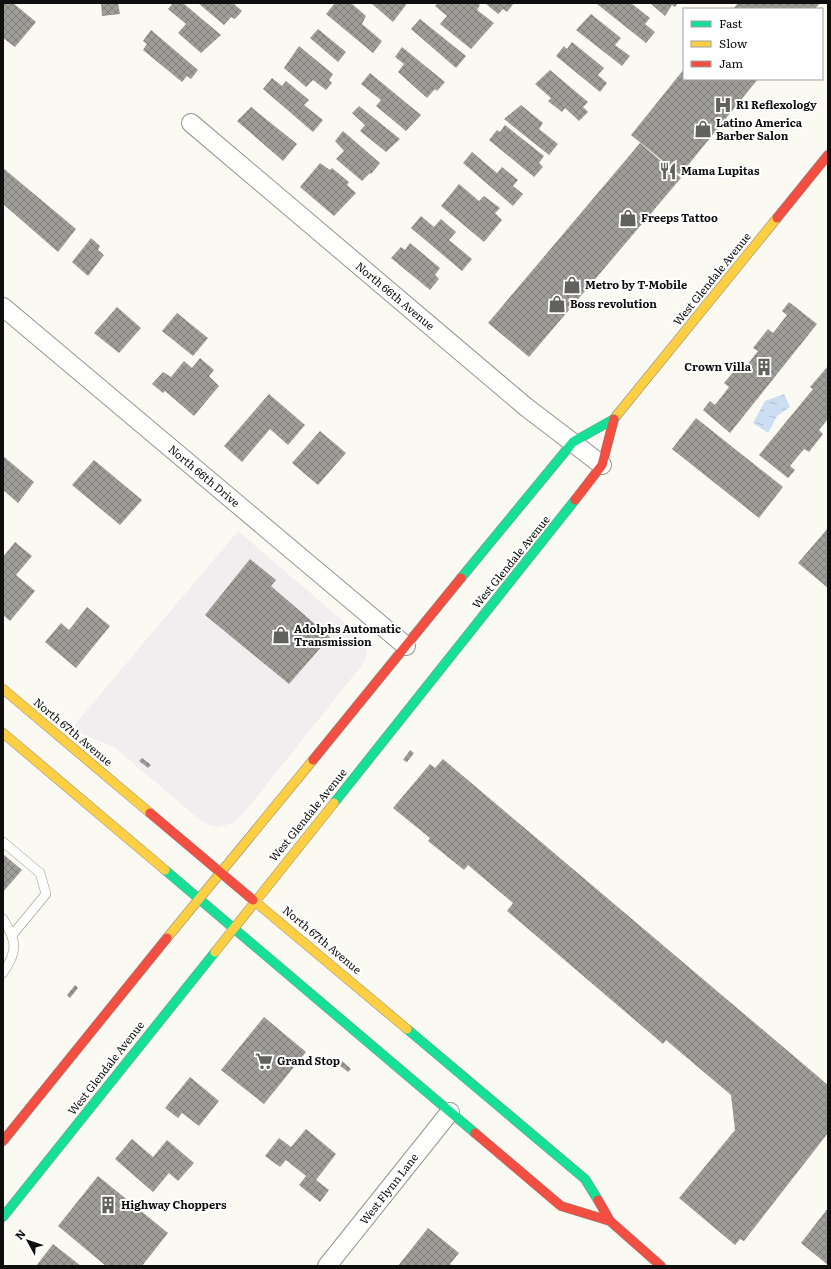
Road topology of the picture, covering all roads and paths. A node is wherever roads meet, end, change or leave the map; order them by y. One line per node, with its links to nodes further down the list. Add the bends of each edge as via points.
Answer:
1 (191, 123): 5 (street, North 66th Avenue, via 526,407)
2 (828, 155): 4 (main road, West Glendale Avenue)
3 (3, 307): 7 (street, North 66th Drive)
4 (614, 419): 5 (main road, West Glendale Avenue); 6 (main road, West Glendale Avenue)
5 (573, 442): 6 (street, North 66th Avenue); 7 (main road, West Glendale Avenue)
6 (602, 465): 13 (main road, West Glendale Avenue, via 536,552)
7 (406, 646): 11 (main road, West Glendale Avenue)
8 (3, 689): 11 (main road, North 67th Avenue)
9 (3, 733): 12 (main road, North 67th Avenue)
10 (3, 842): 16 (lane, via 40,872 46,894)
11 (221, 872): 12 (main road, West Glendale Avenue); 13 (main road, North 67th Avenue)
12 (198, 900): 15 (main road, North 67th Avenue); 19 (main road, West Glendale Avenue)
13 (255, 900): 15 (main road, West Glendale Avenue); 21 (main road, North 67th Avenue, via 585,1179)
14 (3, 919): 16 (lane)
15 (232, 929): 18 (main road, North 67th Avenue); 20 (main road, West Glendale Avenue)
16 (13, 934): 17 (lane, via 13,958)
17 (3, 973)
18 (450, 1112): 21 (main road, North 67th Avenue, via 561,1206); 22 (street, West Flynn Lane)
19 (3, 1141)
20 (3, 1217)
21 (610, 1222): 23 (main road, North 67th Avenue)
22 (327, 1266)
23 (661, 1266)

